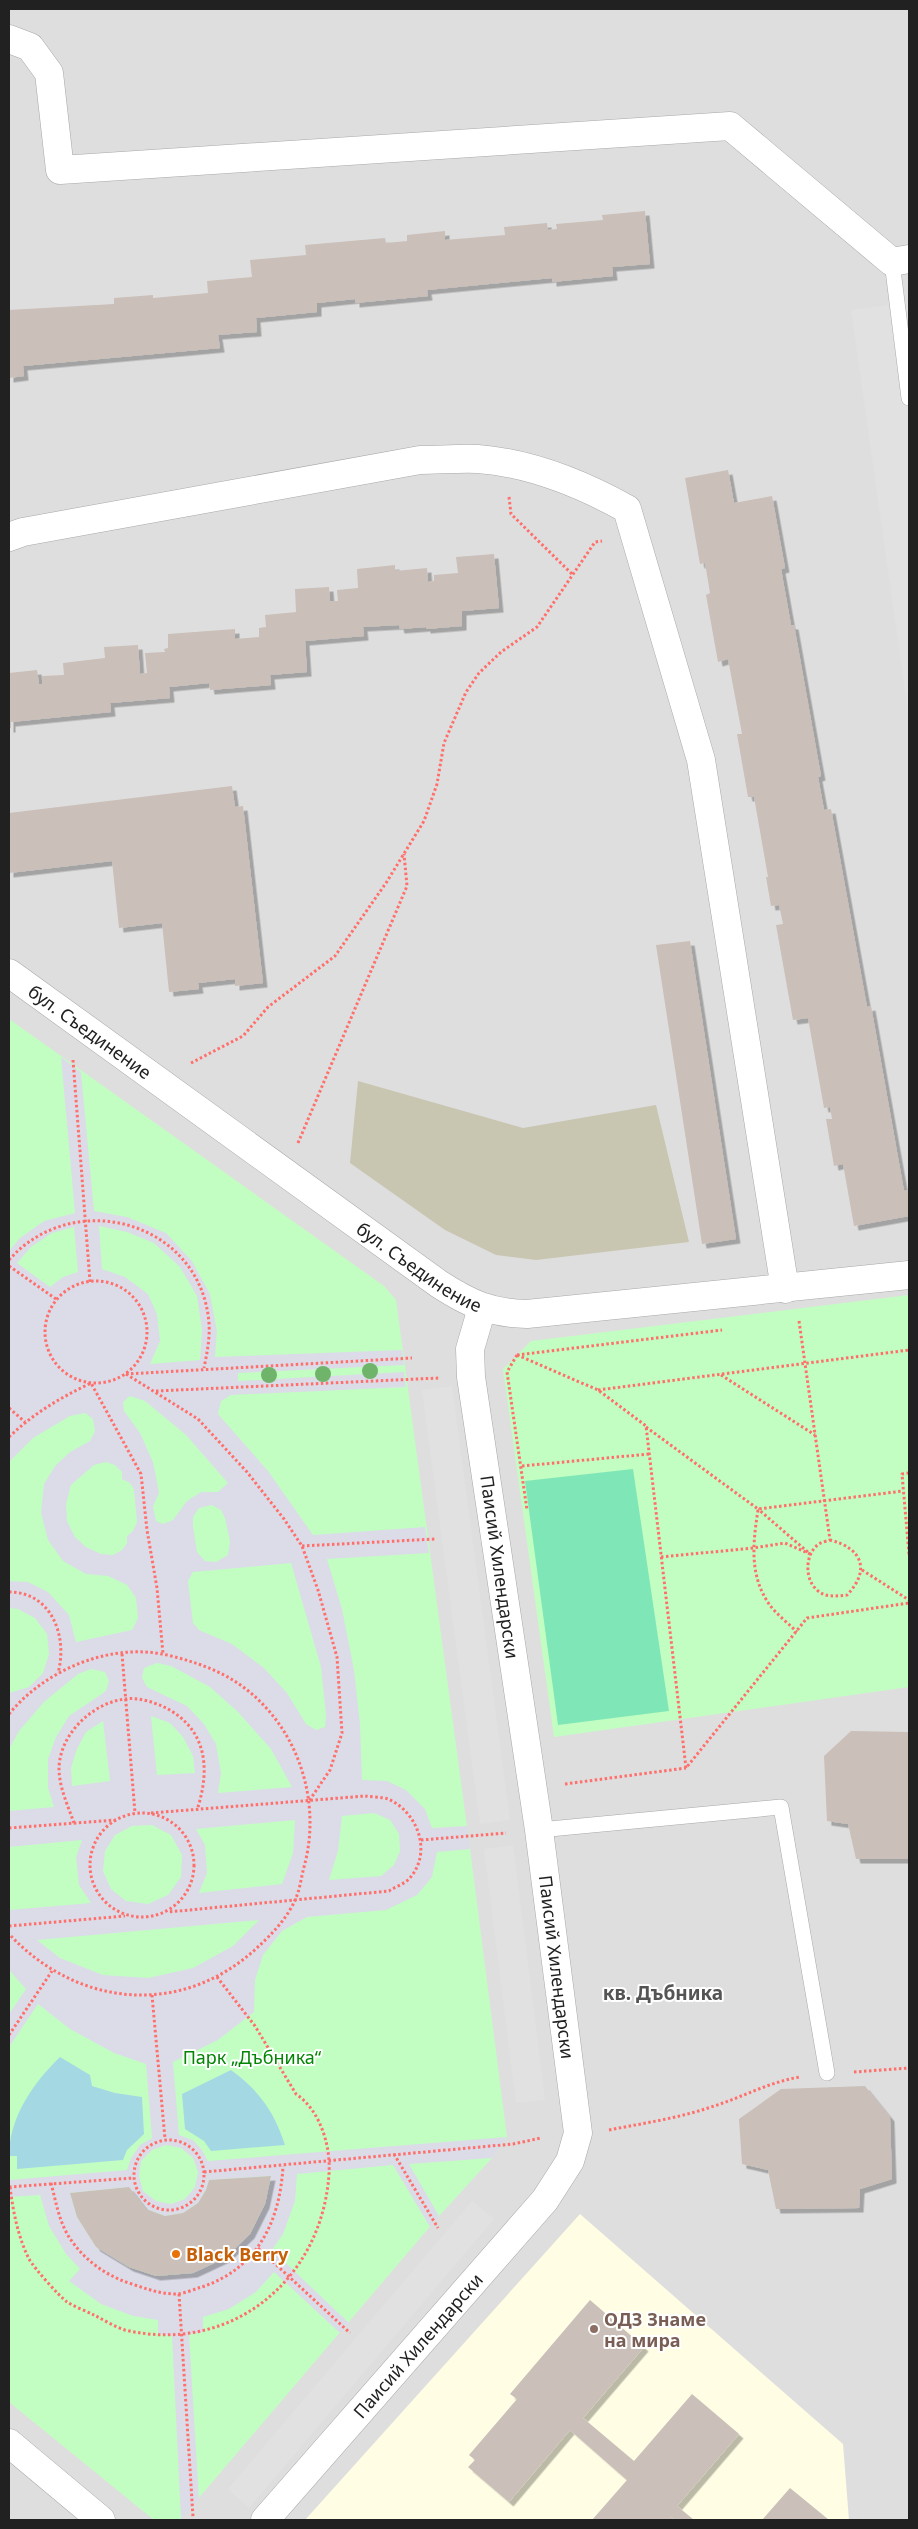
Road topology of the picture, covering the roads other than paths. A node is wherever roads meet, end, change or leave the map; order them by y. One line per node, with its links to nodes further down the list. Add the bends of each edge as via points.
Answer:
1 (9, 40): 2 (street, via 30,47 49,72 60,170 730,126)
2 (901, 260): 3 (lane)
3 (909, 398)
4 (9, 537): 7 (street, via 420,460 478,459 523,467 590,489 627,509 701,760)
5 (9, 973): 8 (street, бул. Съединение, via 439,1284)
6 (909, 1275): 7 (street, бул. Съединение)
7 (784, 1289): 8 (street, бул. Съединение, via 527,1314)
8 (482, 1308): 9 (street, Паисий Хилендарски, via 470,1349 471,1377)
9 (539, 1830): 10 (lane, via 781,1807); 13 (street, Паисий Хилендарски, via 578,2133 570,2161 545,2200)
10 (827, 2073)
11 (9, 2443): 12 (street)
12 (101, 2520)
13 (265, 2520)

